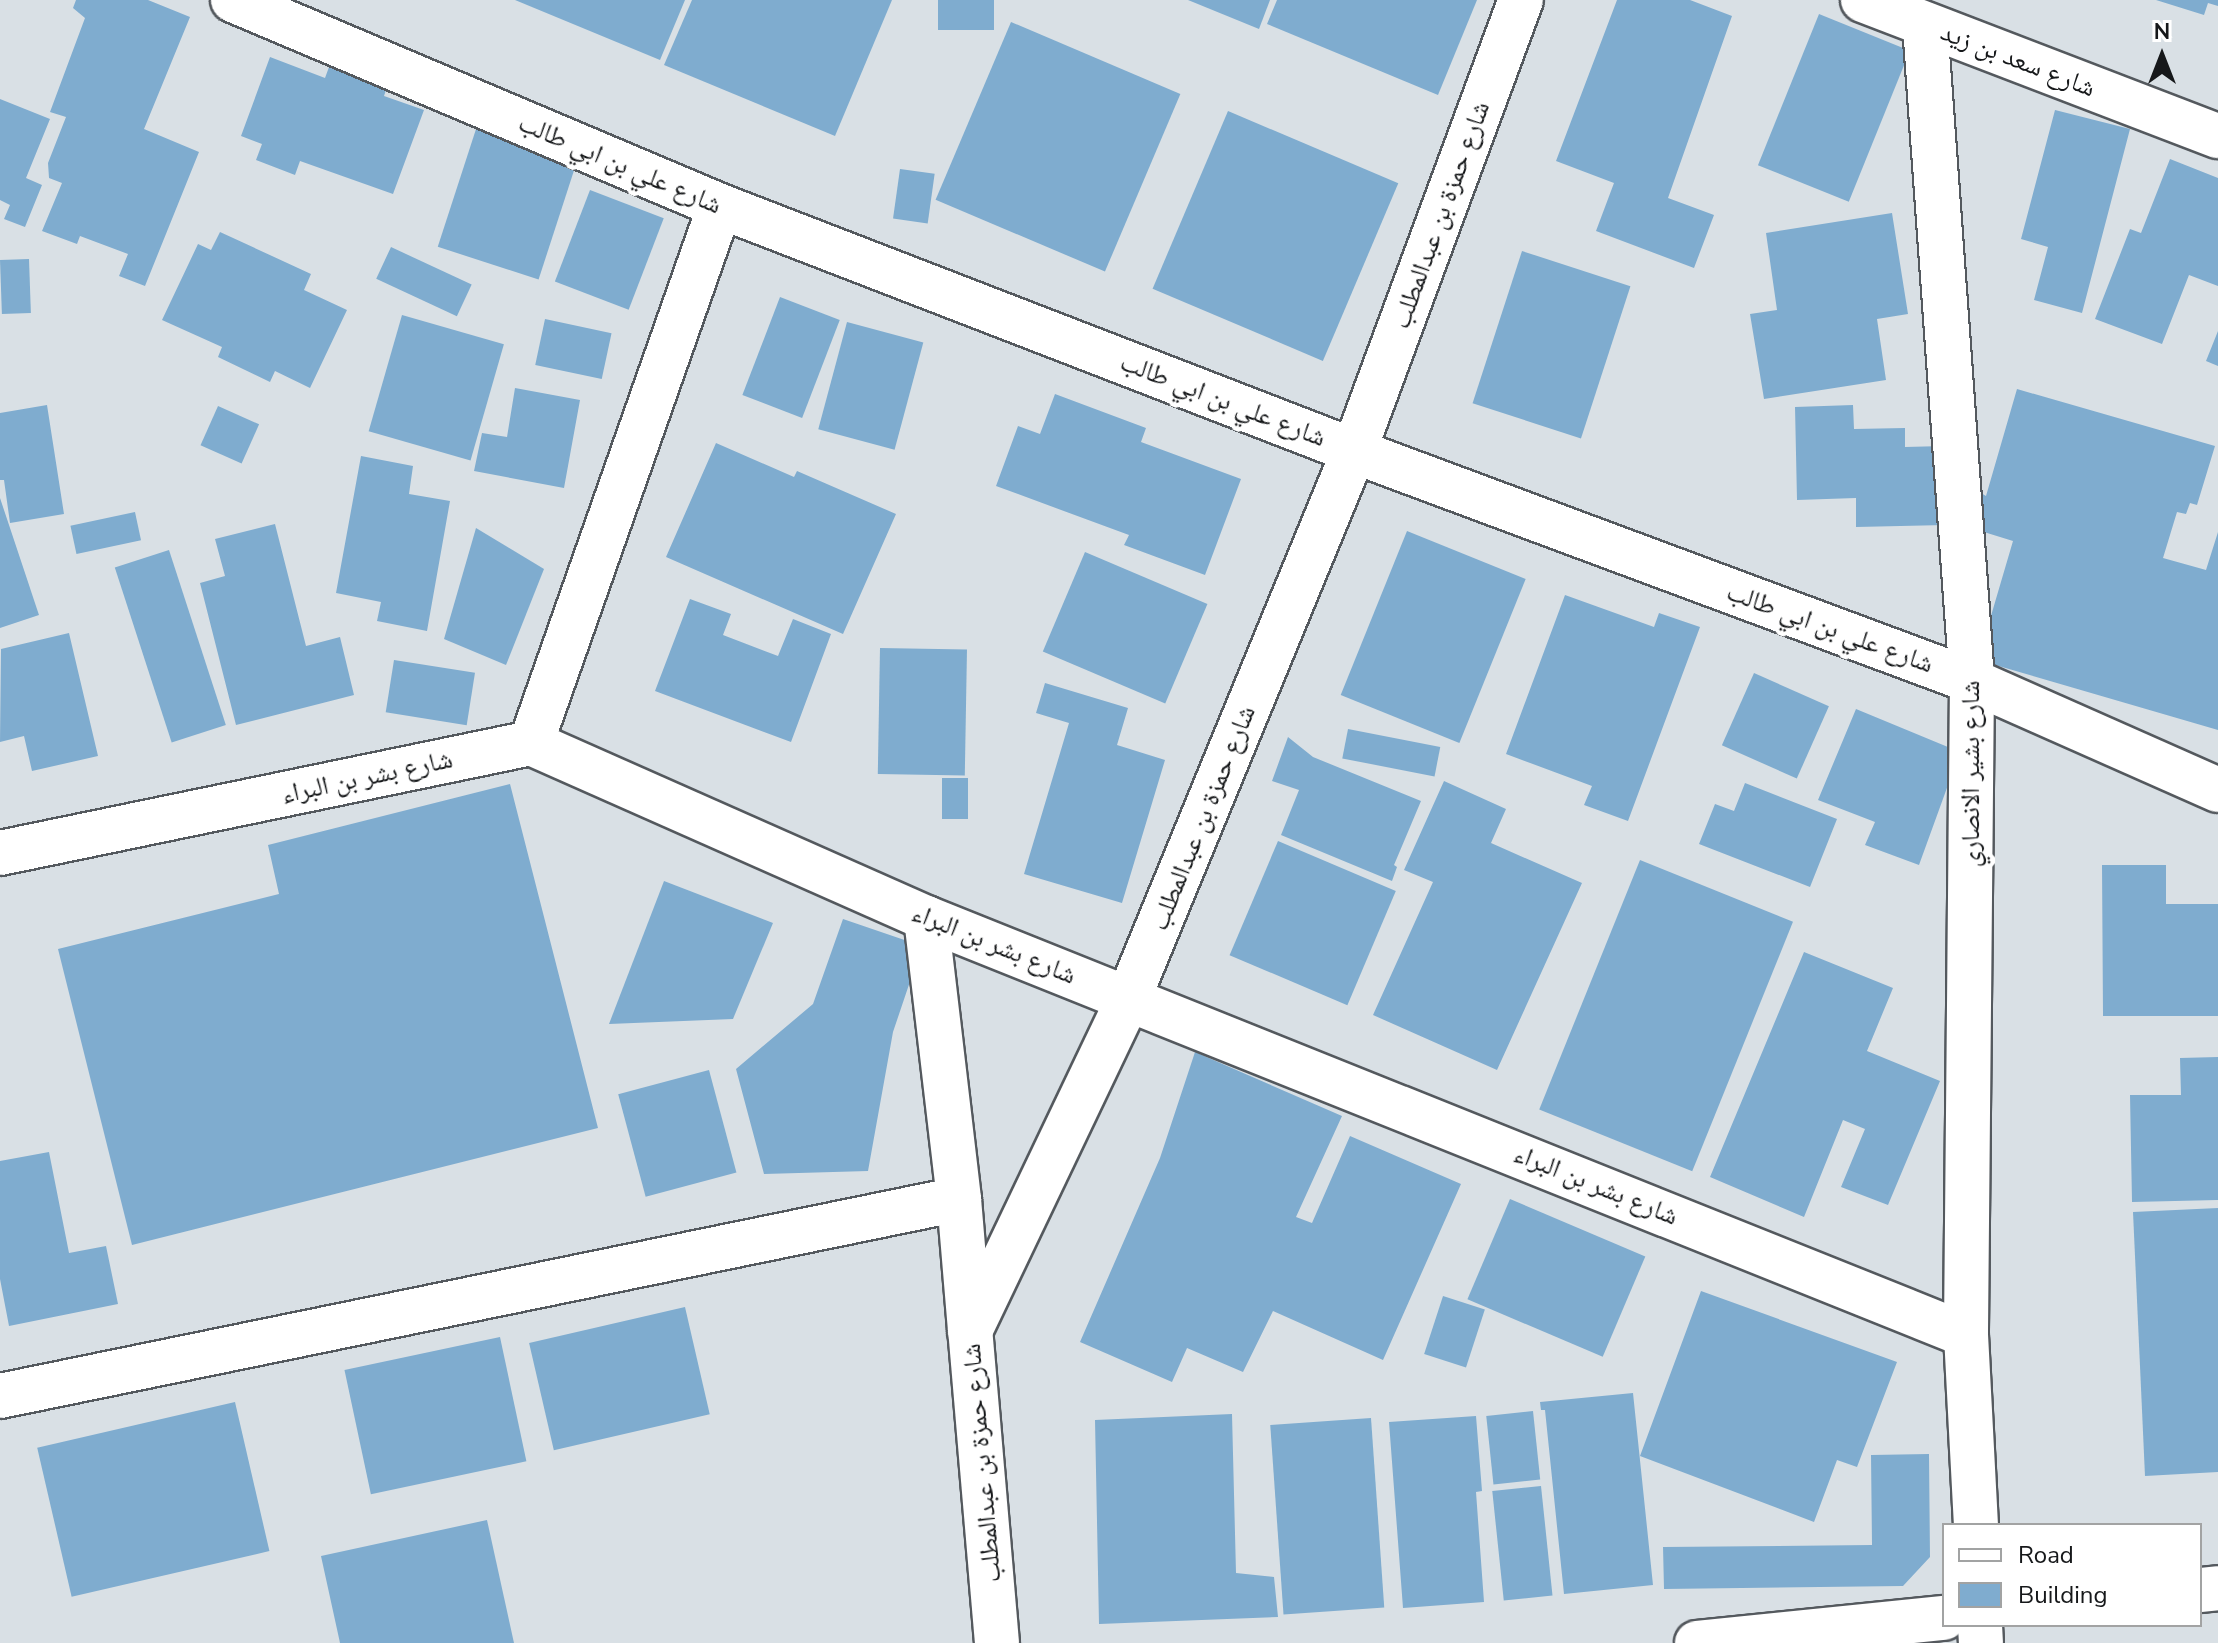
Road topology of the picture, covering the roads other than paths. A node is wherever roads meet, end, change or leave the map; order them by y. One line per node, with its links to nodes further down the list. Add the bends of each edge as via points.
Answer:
1 (233, 0): 6 (street, شارع علي بن ابي طالب)
2 (1521, 0): 7 (street, شارع حمزة بن عبدالمطلب)
3 (1863, 0): 4 (street, شارع سعد بن زيد)
4 (1925, 25): 5 (street, شارع سعد بن زيد); 8 (street, شارع بشير الانصاري)
5 (2218, 136)
6 (720, 206): 7 (street, شارع علي بن ابي طالب); 9 (street)
7 (1354, 451): 8 (street, شارع علي بن ابي طالب); 13 (street, شارع حمزة بن عبدالمطلب)
8 (1972, 681): 10 (street, شارع علي بن ابي طالب); 16 (street, شارع بشير الانصاري)
9 (531, 743): 11 (street, شارع بشر بن البراء); 12 (street, شارع بشر بن البراء)
10 (2218, 790)
11 (0, 853)
12 (926, 918): 13 (street, شارع بشر بن البراء); 14 (street)
13 (1129, 997): 15 (street, شارع حمزة بن عبدالمطلب); 16 (street, شارع بشر بن البراء)
14 (959, 1199): 15 (street); 17 (street)
15 (970, 1331): 20 (street, شارع حمزة بن عبدالمطلب)
16 (1966, 1335): 18 (street, شارع بشير الانصاري)
17 (0, 1396)
18 (1976, 1523)
19 (1942, 1618): 21 (street)
20 (997, 1643)
21 (1697, 1643)

